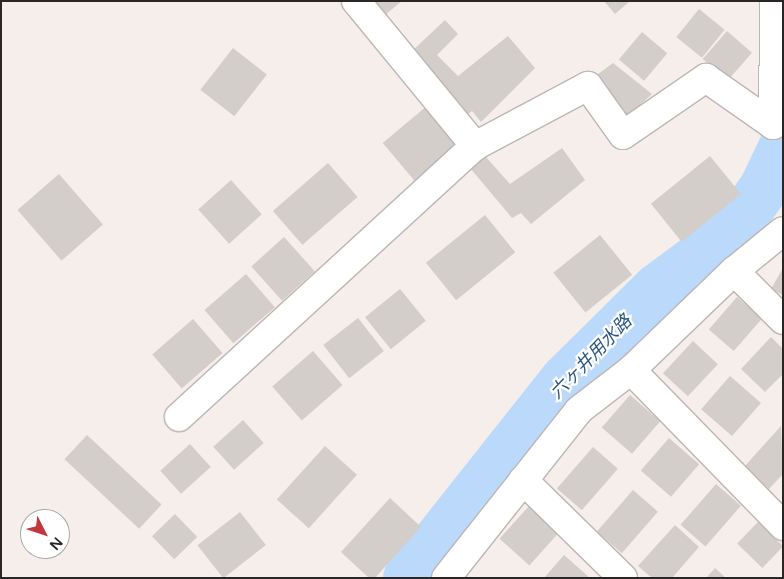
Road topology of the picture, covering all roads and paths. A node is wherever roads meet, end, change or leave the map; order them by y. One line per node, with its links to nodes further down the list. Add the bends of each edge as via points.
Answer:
1 (356, 1): 3 (street)
2 (774, 1): 3 (street, via 773,125 706,78 623,135 588,86)
3 (475, 146): 8 (street)
4 (783, 232): 5 (street)
5 (734, 271): 6 (street); 7 (street)
6 (783, 320)
7 (631, 370): 9 (street, via 579,410); 10 (street)
8 (178, 417)
9 (523, 480): 11 (street); 12 (street)
10 (783, 526)
11 (446, 578)
12 (622, 578)

